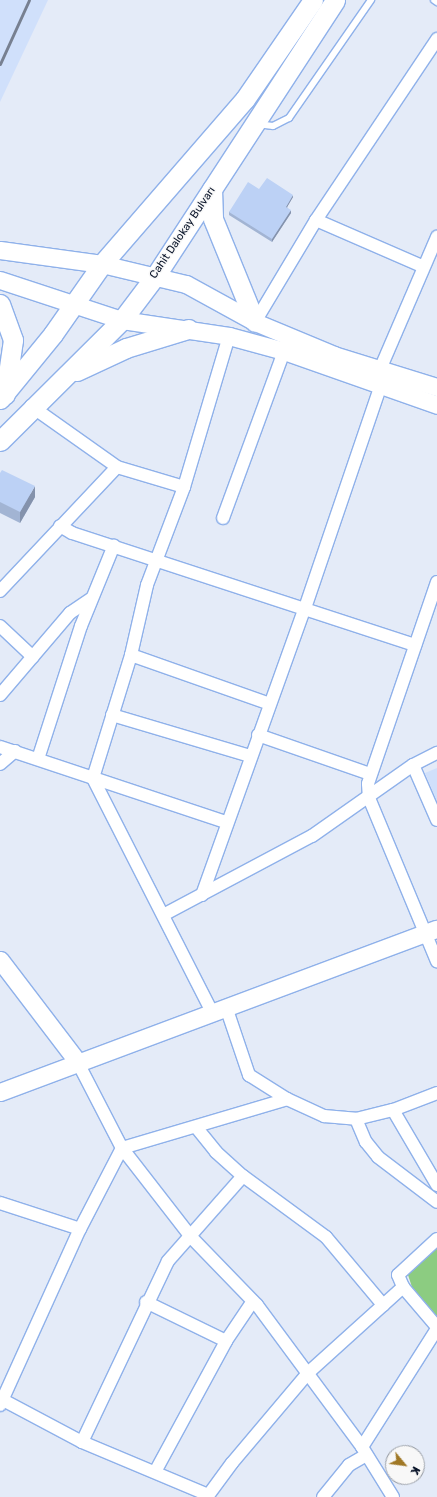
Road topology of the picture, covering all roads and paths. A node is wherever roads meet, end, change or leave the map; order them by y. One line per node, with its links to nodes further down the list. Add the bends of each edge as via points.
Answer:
1 (313, 0): 13 (main road, via 245,99)
2 (335, 0): 7 (main road, Cahit Dalokay Bulvarı)
3 (371, 0): 7 (lane, via 289,118 273,126)
4 (434, 0): 5 (lane)
5 (437, 2)
6 (437, 40): 9 (street)
7 (256, 123): 8 (main road, Cahit Dalokay Bulvarı)
8 (212, 189): 14 (main road, Cahit Dalokay Bulvarı); 19 (main road, via 213,218)
9 (316, 220): 12 (street); 19 (street)
10 (437, 237): 12 (street)
11 (0, 250): 13 (main road)
12 (429, 260): 23 (street)
13 (102, 264): 14 (main road); 17 (main road)
14 (156, 275): 18 (main road, Cahit Dalokay Bulvarı); 19 (main road, via 186,284)
15 (0, 280): 17 (main road)
16 (0, 304): 27 (main road, via 13,340)
17 (74, 304): 18 (main road); 27 (main road)
18 (122, 320): 20 (main road); 24 (main road, Cahit Dalokay Bulvarı)
19 (255, 322): 23 (main road, via 334,355)
20 (188, 329): 21 (main road); 24 (main road, via 126,348)
21 (229, 336): 22 (main road); 32 (street)
22 (284, 352): 25 (main road); 33 (street)
23 (381, 368): 25 (street); 26 (main road)
24 (61, 379): 29 (main road, Cahit Dalokay Bulvarı)
25 (381, 385): 28 (main road); 40 (street)
26 (437, 387)
27 (2, 397)
28 (437, 405)
29 (31, 406): 30 (main road, Cahit Dalokay Bulvarı); 31 (street)
30 (0, 441)
31 (117, 467): 32 (street); 34 (street)
32 (184, 487): 36 (street)
33 (223, 518)
34 (60, 526): 35 (street); 38 (street)
35 (114, 546): 36 (street); 39 (street)
36 (156, 558): 40 (street); 43 (street)
37 (437, 582): 42 (street)
38 (0, 591)
39 (91, 599): 44 (street, via 74,609); 53 (street)
40 (305, 608): 42 (street); 46 (street)
41 (0, 626): 44 (street)
42 (415, 645): 56 (street)
43 (131, 655): 46 (street); 47 (street)
44 (33, 657): 45 (street)
45 (0, 695)
46 (270, 704): 48 (street)
47 (112, 715): 52 (street); 57 (street)
48 (258, 735): 52 (street); 56 (street)
49 (0, 747): 50 (street)
50 (15, 751): 53 (street); 54 (street)
51 (437, 753): 55 (street)
52 (250, 756): 60 (street)
53 (38, 759): 57 (street)
54 (0, 764)
55 (413, 765): 58 (street); 59 (street)
56 (370, 774): 58 (street)
57 (94, 778): 60 (street); 62 (street)
58 (369, 798): 61 (street, via 312,836); 63 (street)
59 (437, 820)
60 (226, 822): 61 (street)
61 (202, 895): 62 (street)
62 (165, 914): 66 (street)
63 (431, 932): 65 (street); 66 (main road)
64 (0, 960): 67 (main road)
65 (437, 961)
66 (220, 1012): 67 (main road); 70 (street, via 250,1075)
67 (77, 1061): 68 (main road); 74 (street)
68 (0, 1092)
69 (437, 1093): 71 (street)
70 (287, 1099): 72 (street, via 324,1116); 73 (street)
71 (393, 1110): 72 (street); 76 (street)
72 (356, 1120): 77 (street, via 372,1150)
73 (196, 1127): 74 (street); 75 (street, via 216,1152)
74 (122, 1148): 79 (street); 80 (street)
75 (243, 1176): 80 (street); 85 (street, via 326,1237)
76 (437, 1185)
77 (437, 1202)
78 (0, 1203): 79 (street)
79 (80, 1229): 89 (street)
80 (191, 1237): 83 (street); 84 (street, via 168,1261)
81 (437, 1239): 82 (street, via 400,1270)
82 (403, 1287): 85 (street); 86 (street)
83 (253, 1301): 87 (street); 88 (street)
84 (146, 1302): 87 (street); 90 (street)
85 (383, 1306): 88 (street)
86 (437, 1328): 91 (street)
87 (226, 1341): 92 (street)
88 (309, 1372): 91 (street); 93 (street)
89 (1, 1402): 90 (street)
90 (82, 1442): 92 (street)
91 (364, 1451): 94 (street); 95 (street)
92 (155, 1472): 93 (street)
93 (208, 1496)
94 (323, 1497)
95 (393, 1497)

